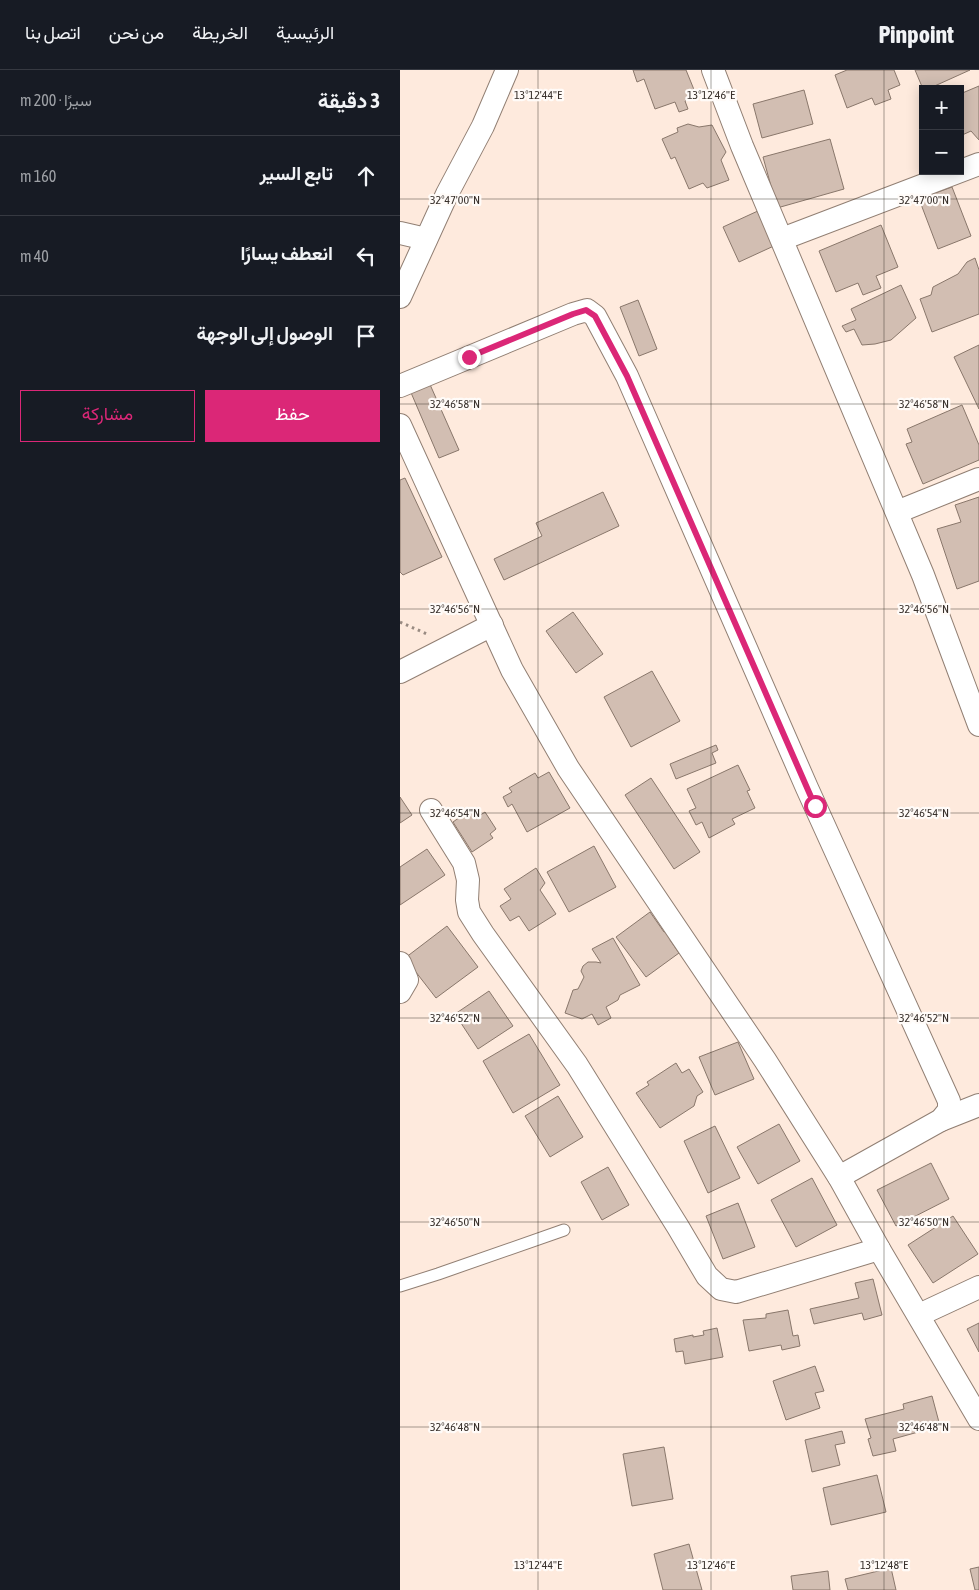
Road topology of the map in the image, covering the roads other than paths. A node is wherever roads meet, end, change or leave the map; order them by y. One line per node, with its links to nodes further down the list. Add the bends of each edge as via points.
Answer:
1 (507, 70): 5 (street, via 483,126)
2 (713, 70): 6 (street)
3 (979, 164): 6 (street)
4 (400, 233): 5 (street)
5 (426, 239): 7 (street)
6 (782, 239): 11 (street)
7 (400, 297)
8 (400, 386): 19 (street, via 573,314 586,310 595,316 627,376 807,788 950,1101 950,1110)
9 (400, 425): 12 (street)
10 (979, 479): 11 (street)
11 (897, 512): 14 (street)
12 (492, 625): 13 (street); 20 (street, via 512,670 568,768 765,1060)
13 (400, 672)
14 (979, 725)
15 (431, 810): 22 (street, via 464,863 469,912 577,1066 707,1276 721,1288 736,1292)
16 (400, 963): 17 (street, via 407,980)
17 (400, 992)
18 (979, 1105): 19 (street)
19 (941, 1120): 20 (street)
20 (839, 1177): 22 (street)
21 (564, 1230): 23 (lane)
22 (879, 1249): 25 (street)
23 (400, 1286)
24 (979, 1287): 25 (street)
25 (919, 1315): 26 (street)
26 (979, 1419)

